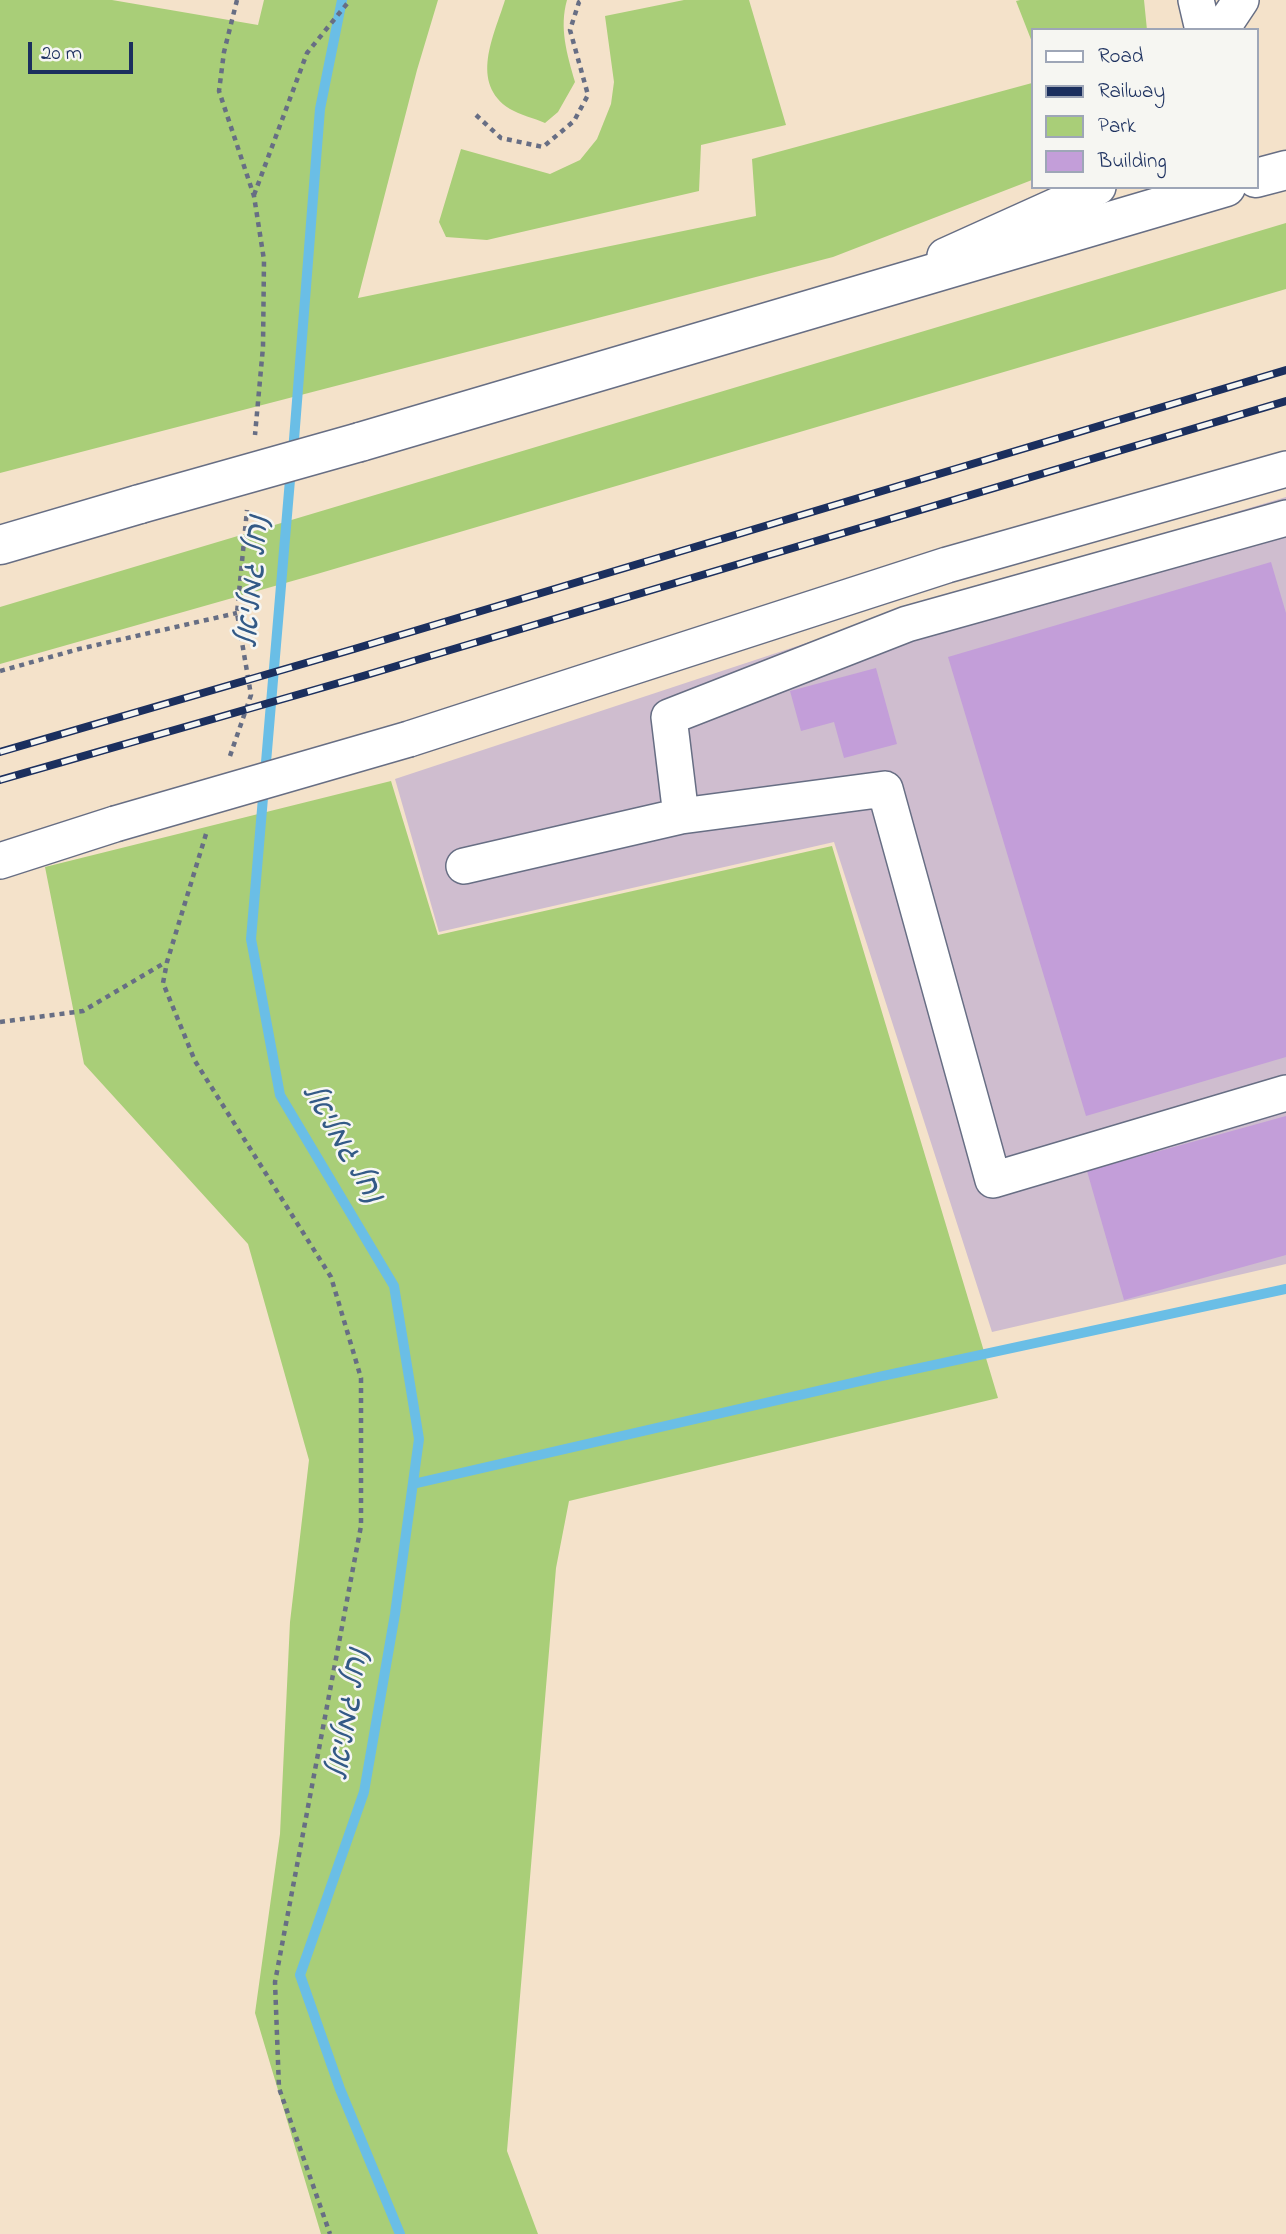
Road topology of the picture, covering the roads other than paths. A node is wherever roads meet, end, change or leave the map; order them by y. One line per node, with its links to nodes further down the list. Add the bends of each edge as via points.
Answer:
1 (1196, 0): 3 (street)
2 (1241, 0): 4 (street)
3 (1203, 28)
4 (1223, 28)
5 (1286, 170): 6 (main road)
6 (1258, 177)
7 (1094, 189): 9 (street)
8 (1219, 189): 9 (main road)
9 (853, 298): 12 (main road, bridge)
10 (1286, 469): 14 (street, bridge, via 947,565 409,739)
11 (1286, 518): 13 (street, via 907,624 669,717)
12 (0, 545)
13 (681, 816): 15 (street); 16 (street, via 885,789 993,1180)
14 (0, 861)
15 (464, 866)
16 (1286, 1093)

